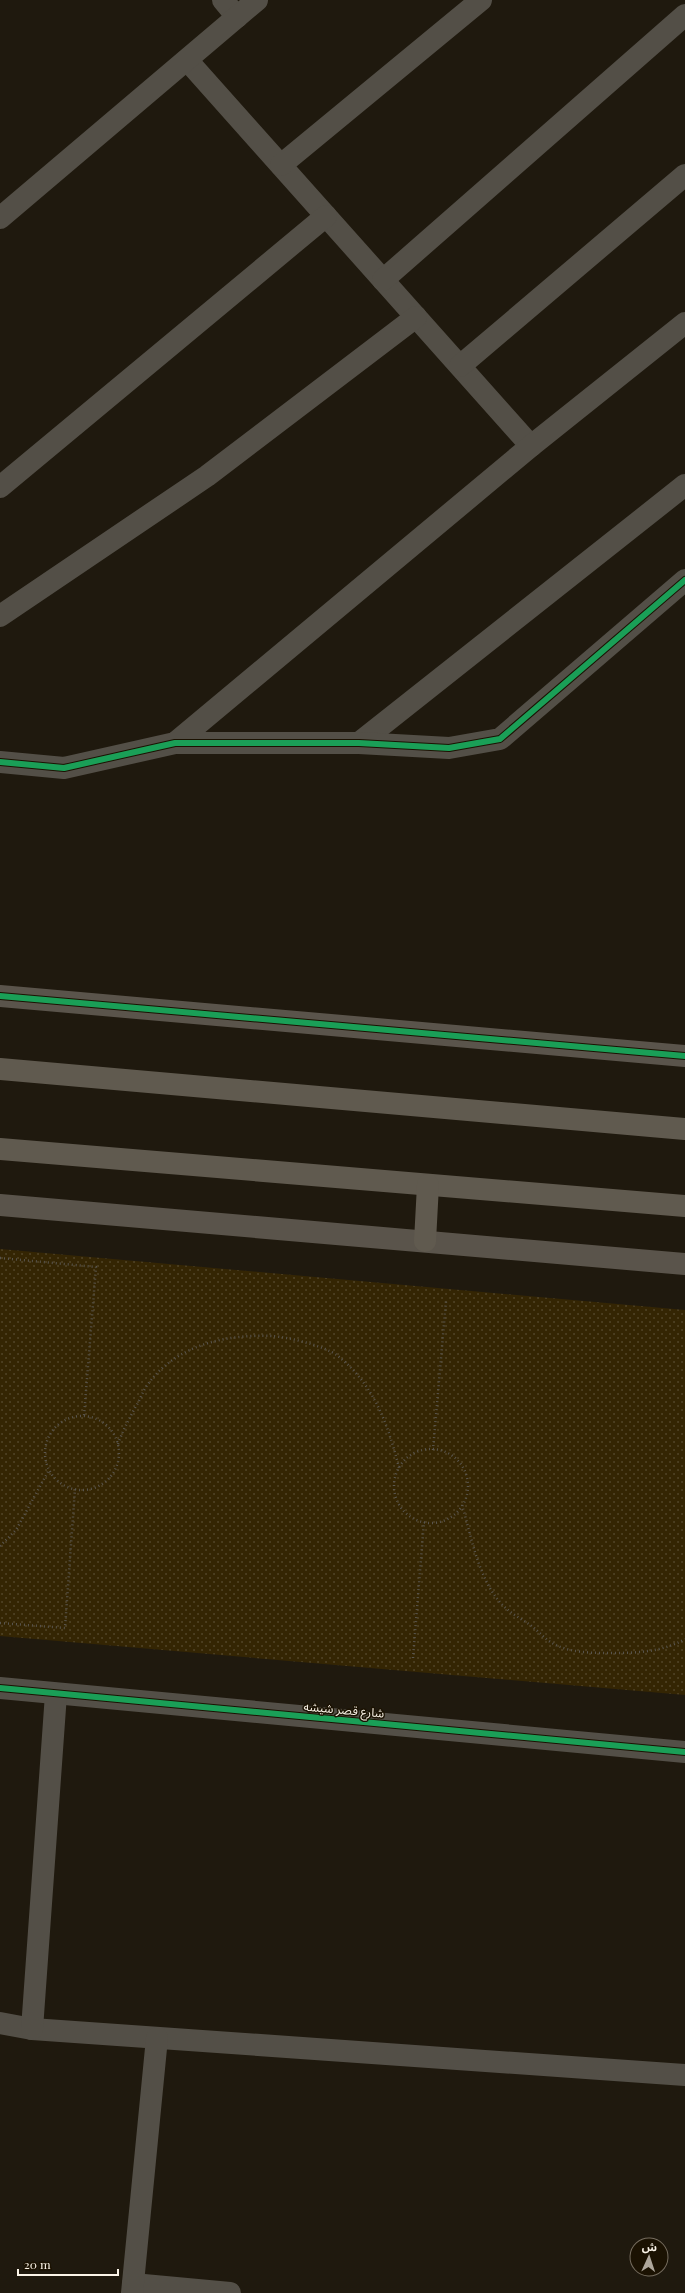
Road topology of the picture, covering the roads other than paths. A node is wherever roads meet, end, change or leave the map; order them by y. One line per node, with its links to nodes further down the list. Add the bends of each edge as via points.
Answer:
1 (223, 0): 5 (street)
2 (257, 0): 5 (street)
3 (481, 0): 7 (street)
4 (685, 15): 11 (street)
5 (237, 17): 6 (street)
6 (187, 60): 7 (street); 10 (street)
7 (281, 165): 9 (street)
8 (685, 175): 14 (street)
9 (326, 216): 11 (street); 17 (street)
10 (0, 218)
11 (383, 280): 12 (street)
12 (416, 317): 14 (street); 19 (street, via 207,476)
13 (685, 323): 15 (street)
14 (460, 366): 15 (street)
15 (530, 446): 20 (street)
16 (685, 485): 21 (street)
17 (0, 487)
18 (685, 580): 21 (street, via 500,739 449,748)
19 (0, 616)
20 (174, 743): 21 (street); 22 (street, via 64,768)
21 (359, 743)
22 (0, 762)
23 (0, 996): 24 (street)
24 (685, 1056)
25 (0, 1069): 26 (main road)
26 (685, 1129)
27 (0, 1149): 28 (main road)
28 (428, 1185): 30 (main road); 31 (main road)
29 (0, 1205): 31 (street)
30 (685, 1206)
31 (424, 1242): 32 (street)
32 (685, 1264)
33 (0, 1688): 34 (street, شارع قصر شيشه)
34 (56, 1694): 35 (street, شارع قصر شيشه); 37 (street)
35 (685, 1752)
36 (0, 2023): 37 (street)
37 (32, 2028): 38 (street)
38 (157, 2038): 39 (street); 40 (street)
39 (685, 2075)
40 (132, 2289): 41 (street)
41 (230, 2293)

